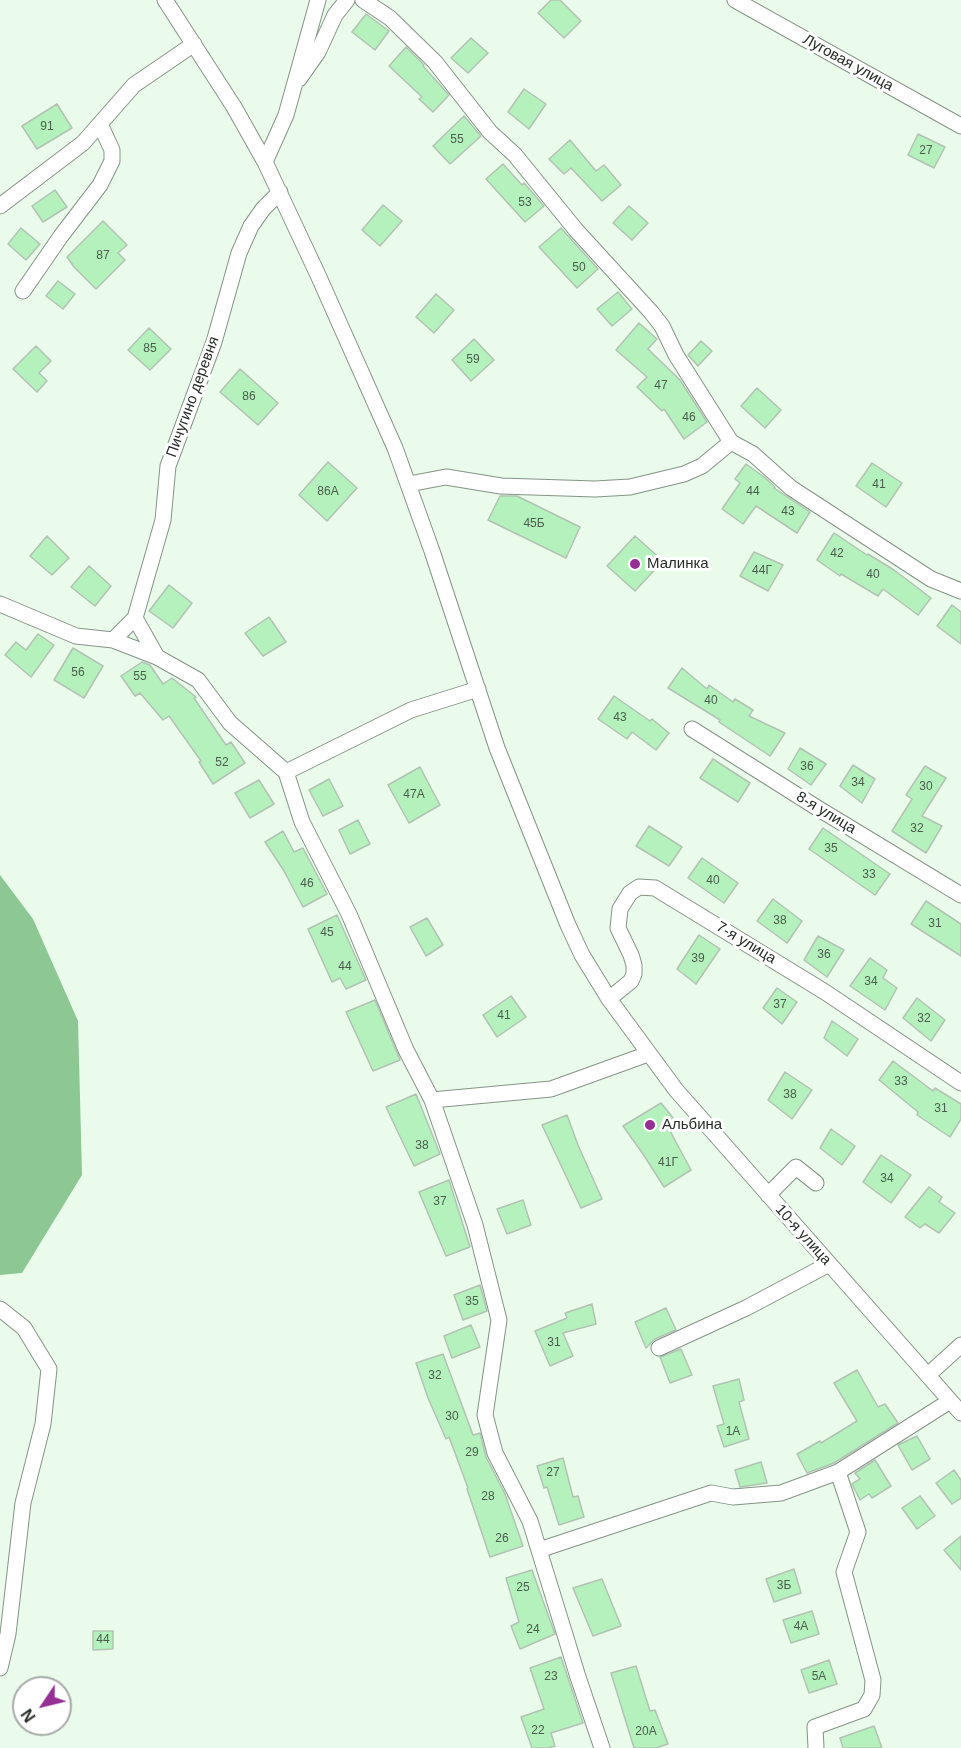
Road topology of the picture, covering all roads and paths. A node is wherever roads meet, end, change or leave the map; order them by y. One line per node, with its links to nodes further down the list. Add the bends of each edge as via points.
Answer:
1 (165, 0): 6 (street, 10-я улица)
2 (318, 0): 7 (street)
3 (347, 0): 7 (street)
4 (363, 0): 14 (street, via 390,18 435,62 490,132 651,312)
5 (735, 0): 9 (street, Луговая улица)
6 (194, 44): 8 (street, via 134,85); 10 (street, 10-я улица)
7 (293, 87): 10 (street, via 286,115)
8 (100, 124): 12 (street, via 83,143); 13 (street, via 112,150 112,161 100,185)
9 (961, 126)
10 (265, 162): 11 (street, 10-я улица)
11 (280, 192): 15 (street, 10-я улица); 18 (street, Пичугино деревня, via 251,226 239,253 214,342 168,466 163,520)
12 (0, 206)
13 (23, 291)
14 (731, 442): 15 (street, via 684,474 630,487 501,486 446,477); 16 (street, via 753,454 791,488 931,579)
15 (409, 484): 21 (street, 10-я улица)
16 (961, 591)
17 (0, 604): 19 (street, via 76,636)
18 (135, 618): 19 (street, Пичугино деревня); 20 (street)
19 (113, 640): 20 (street)
20 (157, 657): 23 (street, via 198,680 230,723)
21 (478, 689): 23 (street, via 411,711); 25 (street, 10-я улица, via 497,748 568,926)
22 (692, 729): 24 (street, 8-я улица)
23 (286, 772): 28 (street, via 302,822 349,914 406,1050)
24 (961, 895)
25 (609, 999): 26 (street, 10-я улица); 27 (street, 7-я улица, via 634,974 631,955 618,928 620,909 639,887 655,888 825,992)
26 (648, 1054): 28 (street, via 551,1089); 30 (street, 10-я улица)
27 (961, 1083)
28 (432, 1100): 39 (street, via 476,1225 499,1320 485,1415 495,1453 530,1521)
29 (816, 1183): 30 (street, via 796,1167)
30 (768, 1195): 31 (street, 10-я улица)
31 (829, 1264): 34 (street); 35 (street, 10-я улица)
32 (0, 1310): 40 (street, via 24,1328 49,1369 43,1424 23,1503 8,1634)
33 (961, 1345): 35 (street)
34 (659, 1348)
35 (928, 1376): 36 (street, 10-я улица)
36 (950, 1401): 37 (street, 10-я улица); 38 (street)
37 (961, 1413)
38 (838, 1472): 39 (street, via 781,1493 734,1497 711,1493); 42 (street, via 858,1532 844,1572 873,1680 872,1695 864,1709 815,1727)
39 (539, 1550): 41 (street)
40 (0, 1668)
41 (602, 1748)
42 (816, 1748)

